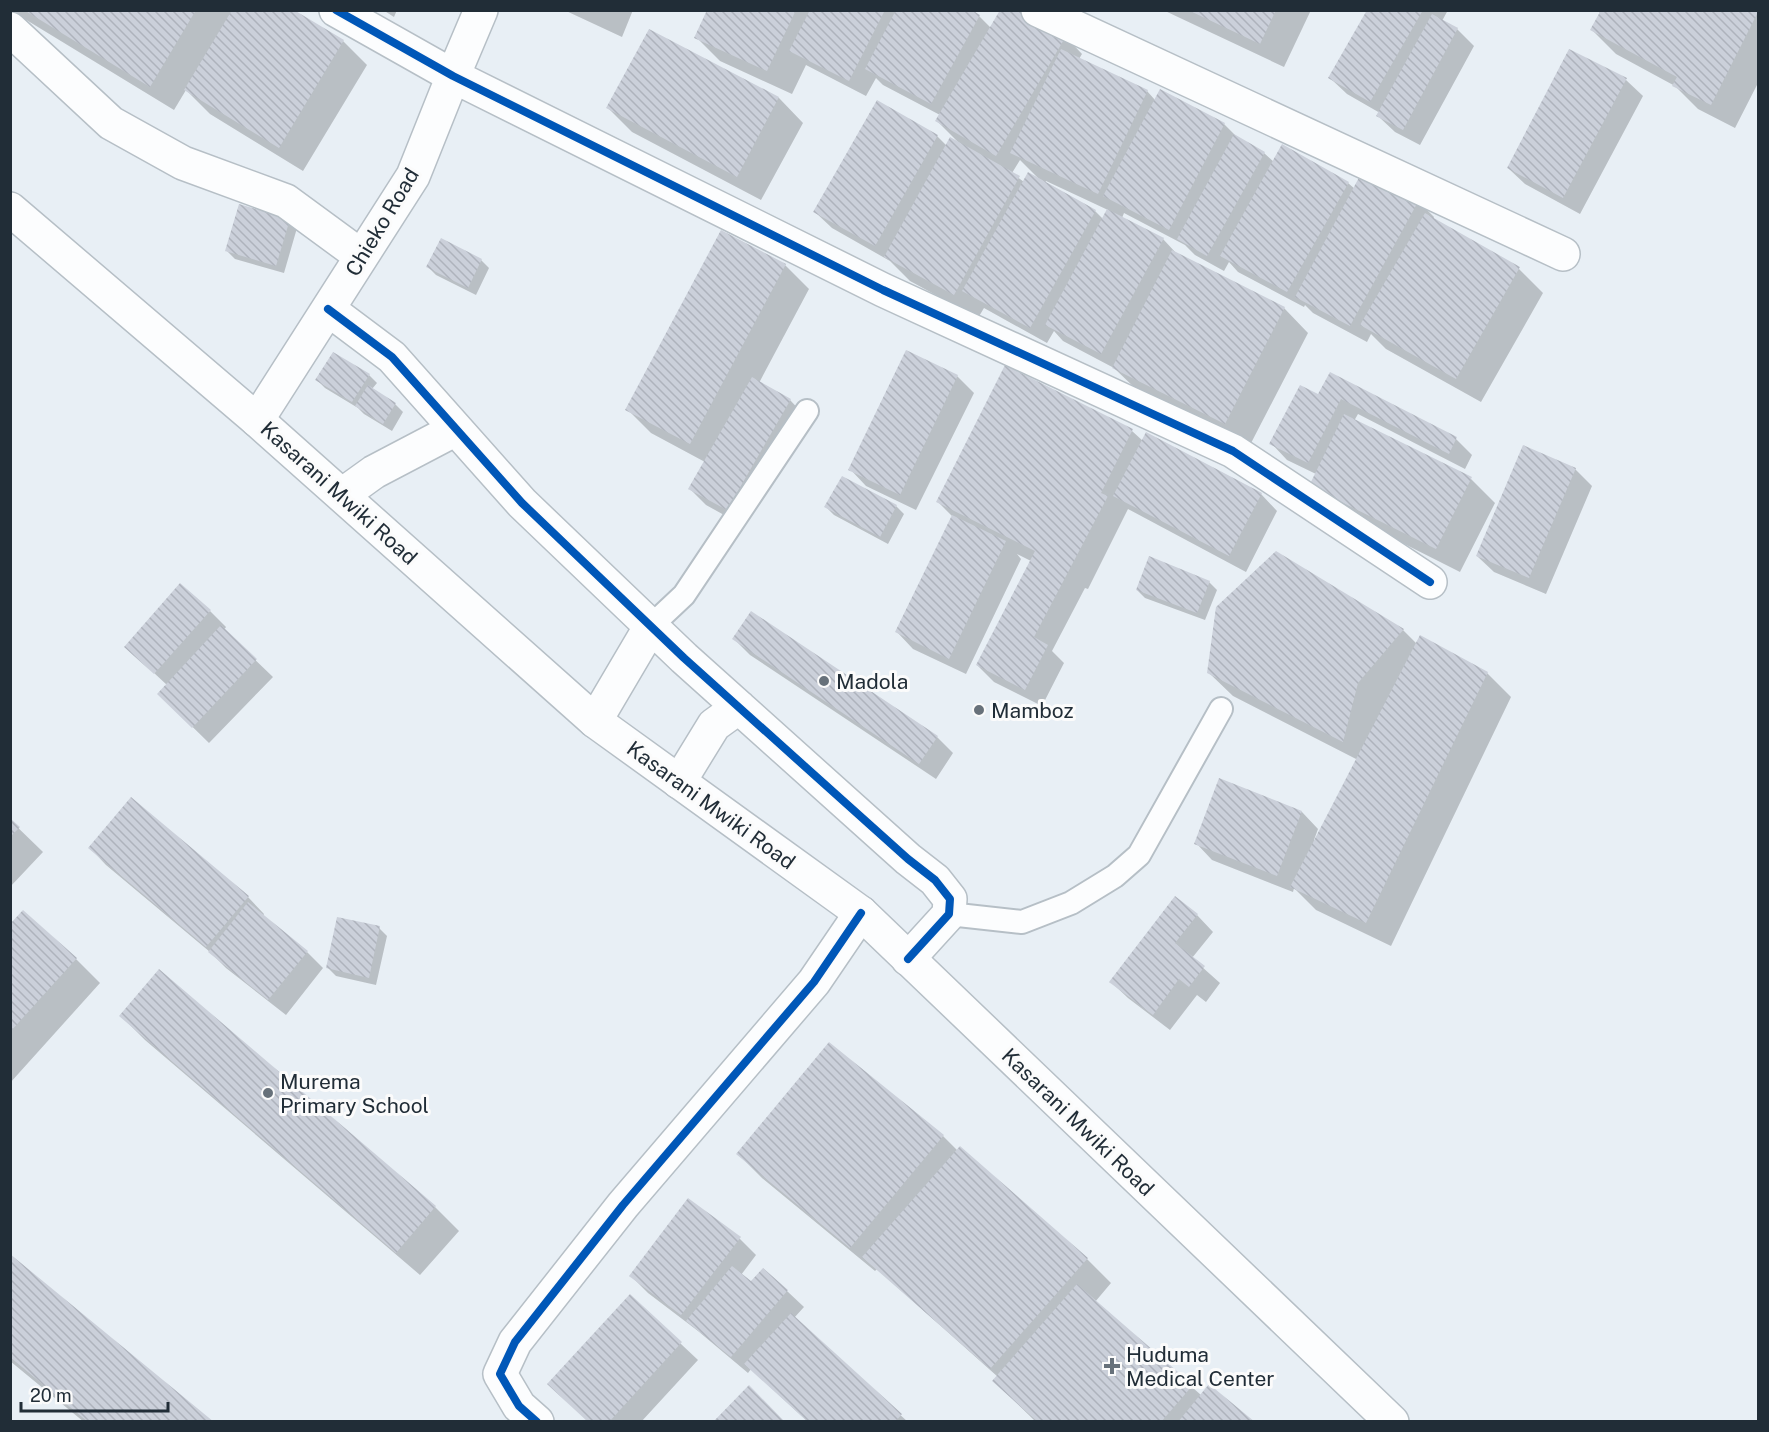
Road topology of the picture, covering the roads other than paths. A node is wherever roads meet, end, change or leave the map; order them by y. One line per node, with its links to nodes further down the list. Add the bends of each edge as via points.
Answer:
1 (336, 10): 5 (street)
2 (481, 10): 5 (street, Chieko Road)
3 (1038, 10): 7 (street)
4 (10, 29): 8 (street, via 111,123 183,163 286,201)
5 (453, 76): 8 (street, Chieko Road, via 412,176); 14 (street, via 884,290 1233,451)
6 (10, 209): 11 (street, Kasarani Mwiki Road)
7 (1563, 254)
8 (361, 256): 9 (street, Chieko Road)
9 (328, 309): 11 (street, Chieko Road); 12 (street, via 392,357)
10 (807, 411): 15 (lane, via 684,595)
11 (257, 420): 13 (street, Kasarani Mwiki Road)
12 (456, 429): 13 (street, via 374,472); 15 (street, via 522,502)
13 (342, 495): 18 (street, Kasarani Mwiki Road)
14 (1430, 582)
15 (651, 626): 16 (street); 18 (street)
16 (739, 707): 19 (street, via 714,725); 21 (street, via 935,880 950,899)
17 (1221, 709): 21 (lane, via 1139,855 1115,876 1071,903 1022,922)
18 (595, 721): 19 (street, Kasarani Mwiki Road)
19 (679, 782): 20 (street, Kasarani Mwiki Road)
20 (861, 913): 22 (street, Kasarani Mwiki Road); 23 (street, via 814,982 623,1204 514,1342 500,1374 519,1406)
21 (949, 914): 22 (street)
22 (908, 959): 24 (street, Kasarani Mwiki Road)
23 (537, 1422)
24 (1392, 1422)

